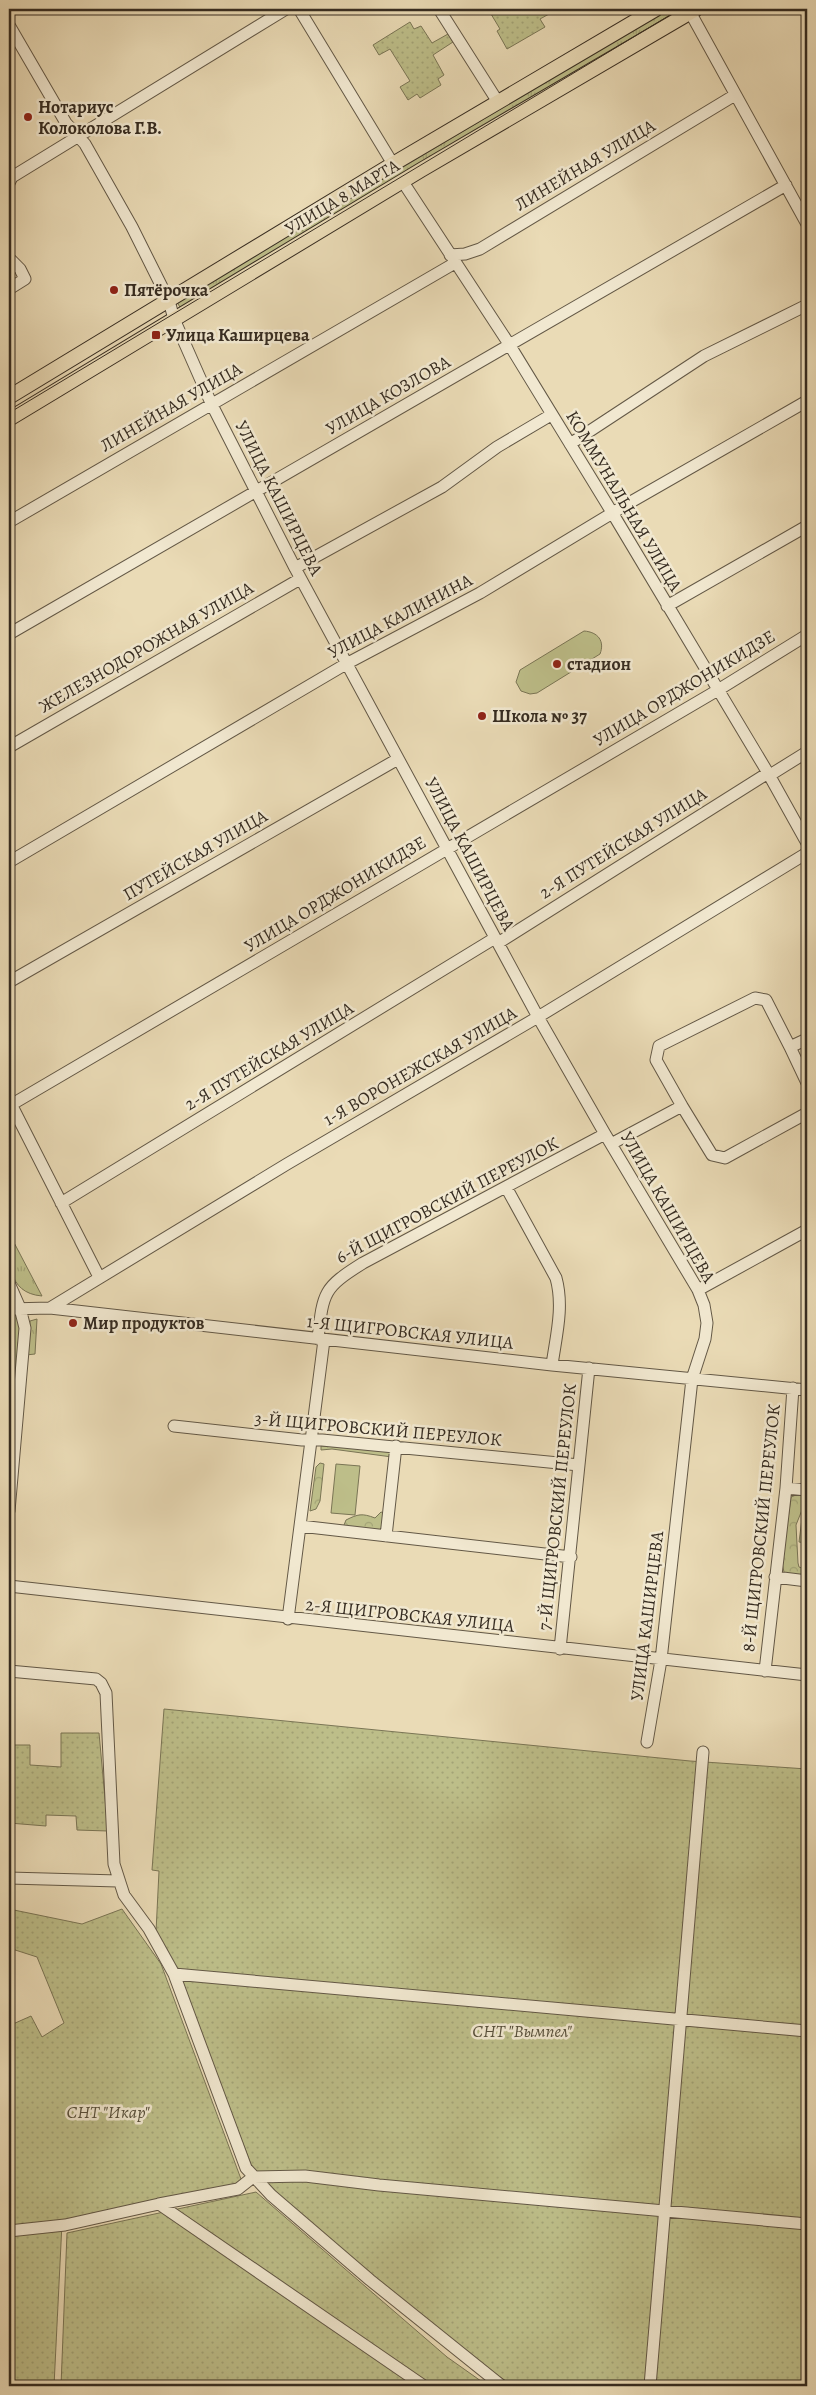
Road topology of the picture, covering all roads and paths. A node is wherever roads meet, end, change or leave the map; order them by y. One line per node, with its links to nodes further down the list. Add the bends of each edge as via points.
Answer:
1 (286, 9): 9 (street)
2 (299, 9): 10 (street)
3 (439, 9): 8 (street)
4 (656, 9): 8 (main road, УЛИЦА 8 МАРТА)
5 (693, 10): 7 (street); 11 (main road, УЛИЦА 8 МАРТА)
6 (9, 25): 9 (street, УЛИЦА КАШИРЦЕВА, via 66,123)
7 (735, 95): 13 (street); 16 (street, ЛИНЕЙНАЯ УЛИЦА, via 480,250)
8 (498, 102): 10 (main road, УЛИЦА 8 МАРТА)
9 (78, 134): 12 (street, via 12,177); 18 (street, УЛИЦА КАШИРЦЕВА, via 132,227)
10 (393, 164): 18 (main road, УЛИЦА 8 МАРТА)
11 (404, 182): 16 (street, КОММУНАЛЬНАЯ УЛИЦА); 20 (main road, УЛИЦА 8 МАРТА)
12 (9, 183)
13 (786, 185): 14 (street); 21 (street, УЛИЦА КОЗЛОВА)
14 (807, 224)
15 (9, 258): 17 (street, via 25,279)
16 (453, 259): 21 (street, КОММУНАЛЬНАЯ УЛИЦА); 24 (street, ЛИНЕЙНАЯ УЛИЦА)
17 (9, 289)
18 (169, 301): 20 (street, УЛИЦА КАШИРЦЕВА); 22 (main road, УЛИЦА 8 МАРТА)
19 (807, 305): 27 (street, via 704,356)
20 (174, 319): 24 (street, УЛИЦА КАШИРЦЕВА); 26 (main road, УЛИЦА 8 МАРТА)
21 (509, 344): 25 (street, КОММУНАЛЬНАЯ УЛИЦА); 28 (street, УЛИЦА КОЗЛОВА)
22 (9, 397)
23 (807, 402): 29 (street, УЛИЦА КАЛИНИНА)
24 (211, 403): 28 (street, УЛИЦА КАШИРЦЕВА); 30 (street, ЛИНЕЙНАЯ УЛИЦА)
25 (552, 415): 27 (street, КОММУНАЛЬНАЯ УЛИЦА); 32 (street, ЖЕЛЕЗНОДОРОЖНАЯ УЛИЦА, via 497,447 442,487)
26 (9, 419)
27 (570, 444): 29 (street, КОММУНАЛЬНАЯ УЛИЦА)
28 (257, 492): 32 (street, УЛИЦА КАШИРЦЕВА); 34 (street, УЛИЦА КОЗЛОВА)
29 (613, 514): 33 (street, КОММУНАЛЬНАЯ УЛИЦА); 36 (street, УЛИЦА КАЛИНИНА, via 480,593)
30 (9, 522)
31 (807, 526): 33 (street)
32 (297, 574): 36 (street, УЛИЦА КАШИРЦЕВА); 38 (street, ЖЕЛЕЗНОДОРОЖНАЯ УЛИЦА)
33 (667, 606): 37 (street, КОММУНАЛЬНАЯ УЛИЦА)
34 (9, 634)
35 (807, 635): 37 (street, УЛИЦА ОРДЖОНИКИДЗЕ)
36 (346, 664): 40 (street, УЛИЦА КАШИРЦЕВА); 45 (street, УЛИЦА КАЛИНИНА)
37 (718, 690): 41 (street, КОММУНАЛЬНАЯ УЛИЦА); 43 (street, УЛИЦА ОРДЖОНИКИДЗЕ)
38 (9, 747)
39 (807, 752): 41 (street, 2-Я ПУТЕЙСКАЯ УЛИЦА)
40 (398, 759): 43 (street, УЛИЦА КАШИРЦЕВА); 47 (street, ПУТЕЙСКАЯ УЛИЦА)
41 (769, 774): 42 (street, КОММУНАЛЬНАЯ УЛИЦА); 46 (street, 2-Я ПУТЕЙСКАЯ УЛИЦА)
42 (807, 843)
43 (446, 849): 46 (street, УЛИЦА КАШИРЦЕВА); 52 (street, УЛИЦА ОРДЖОНИКИДЗЕ)
44 (807, 853): 48 (street, 1-Я ВОРОНЕЖСКАЯ УЛИЦА)
45 (9, 862)
46 (496, 940): 48 (street, УЛИЦА КАШИРЦЕВА); 57 (street, 2-Я ПУТЕЙСКАЯ УЛИЦА)
47 (9, 982)
48 (538, 1017): 55 (street, УЛИЦА КАШИРЦЕВА); 59 (street, 1-Я ВОРОНЕЖСКАЯ УЛИЦА)
49 (807, 1039): 50 (street)
50 (790, 1047): 51 (street); 53 (street, via 762,998 755,998 659,1046 656,1060)
51 (807, 1083)
52 (10, 1105): 57 (street)
53 (682, 1106): 54 (street, via 712,1155 725,1158); 55 (street, 6-Й ЩИГРОВСКИЙ ПЕРЕУЛОК)
54 (807, 1114)
55 (608, 1139): 56 (street, 6-Й ЩИГРОВСКИЙ ПЕРЕУЛОК); 61 (street, УЛИЦА КАШИРЦЕВА)
56 (506, 1187): 64 (street, 6-Й ЩИГРОВСКИЙ ПЕРЕУЛОК, via 338,1279 327,1291); 65 (street, via 560,1291)
57 (61, 1203): 59 (street)
58 (807, 1230): 61 (street)
59 (99, 1277): 63 (street, 1-Я ВОРОНЕЖСКАЯ УЛИЦА)
60 (9, 1283): 62 (street)
61 (698, 1290): 67 (street, УЛИЦА КАШИРЦЕВА, via 707,1323)
62 (15, 1308): 63 (street, 1-Я ЩИГРОВСКАЯ УЛИЦА); 76 (street, via 25,1328)
63 (50, 1308): 64 (street, 1-Я ЩИГРОВСКАЯ УЛИЦА)
64 (321, 1340): 65 (street, 1-Я ЩИГРОВСКАЯ УЛИЦА); 71 (street, 6-Й ЩИГРОВСКИЙ ПЕРЕУЛОК)
65 (552, 1365): 66 (street, 1-Я ЩИГРОВСКАЯ УЛИЦА)
66 (589, 1368): 67 (street, 1-Я ЩИГРОВСКАЯ УЛИЦА); 73 (street, 7-Й ЩИГРОВСКИЙ ПЕРЕУЛОК)
67 (692, 1378): 68 (street, 1-Я ЩИГРОВСКАЯ УЛИЦА); 85 (street, УЛИЦА КАШИРЦЕВА)
68 (793, 1388): 69 (street, 1-Я ЩИГРОВСКАЯ УЛИЦА); 74 (street, 8-Й ЩИГРОВСКИЙ ПЕРЕУЛОК)
69 (807, 1390)
70 (174, 1426): 71 (street, 3-Й ЩИГРОВСКИЙ ПЕРЕУЛОК)
71 (312, 1440): 72 (street, 3-Й ЩИГРОВСКИЙ ПЕРЕУЛОК); 77 (street, 6-Й ЩИГРОВСКИЙ ПЕРЕУЛОК)
72 (396, 1446): 73 (street, 3-Й ЩИГРОВСКИЙ ПЕРЕУЛОК); 78 (street)
73 (579, 1465): 79 (street, 7-Й ЩИГРОВСКИЙ ПЕРЕУЛОК)
74 (786, 1488): 75 (street); 80 (street, 8-Й ЩИГРОВСКИЙ ПЕРЕУЛОК)
75 (807, 1490)
76 (9, 1511)
77 (300, 1526): 78 (street); 83 (street, 6-Й ЩИГРОВСКИЙ ПЕРЕУЛОК)
78 (386, 1536): 79 (street)
79 (571, 1557): 84 (street, 7-Й ЩИГРОВСКИЙ ПЕРЕУЛОК)
80 (775, 1577): 81 (street); 87 (street, 8-Й ЩИГРОВСКИЙ ПЕРЕУЛОК)
81 (807, 1581)
82 (9, 1586): 83 (street, 2-Я ЩИГРОВСКАЯ УЛИЦА)
83 (288, 1619): 84 (street, 2-Я ЩИГРОВСКАЯ УЛИЦА)
84 (560, 1649): 85 (street, 2-Я ЩИГРОВСКАЯ УЛИЦА)
85 (661, 1660): 87 (street, 2-Я ЩИГРОВСКАЯ УЛИЦА); 89 (street, УЛИЦА КАШИРЦЕВА)
86 (9, 1670): 92 (street, via 101,1683 106,1693 114,1864)
87 (765, 1671): 88 (street, 2-Я ЩИГРОВСКАЯ УЛИЦА)
88 (807, 1676)
89 (647, 1742)
90 (703, 1752): 94 (street)
91 (9, 1878): 92 (street)
92 (118, 1881): 93 (street)
93 (174, 1974): 94 (street); 96 (street, via 246,2168)
94 (680, 2020): 95 (street); 98 (street)
95 (807, 2031)
96 (253, 2177): 97 (street, via 238,2189); 98 (street, via 305,2176); 102 (street, via 437,2336)
97 (159, 2204): 100 (street, via 65,2225); 101 (street)
98 (666, 2211): 99 (street); 103 (street)
99 (807, 2224)
100 (9, 2231)
101 (424, 2386)
102 (502, 2386)
103 (650, 2386)

